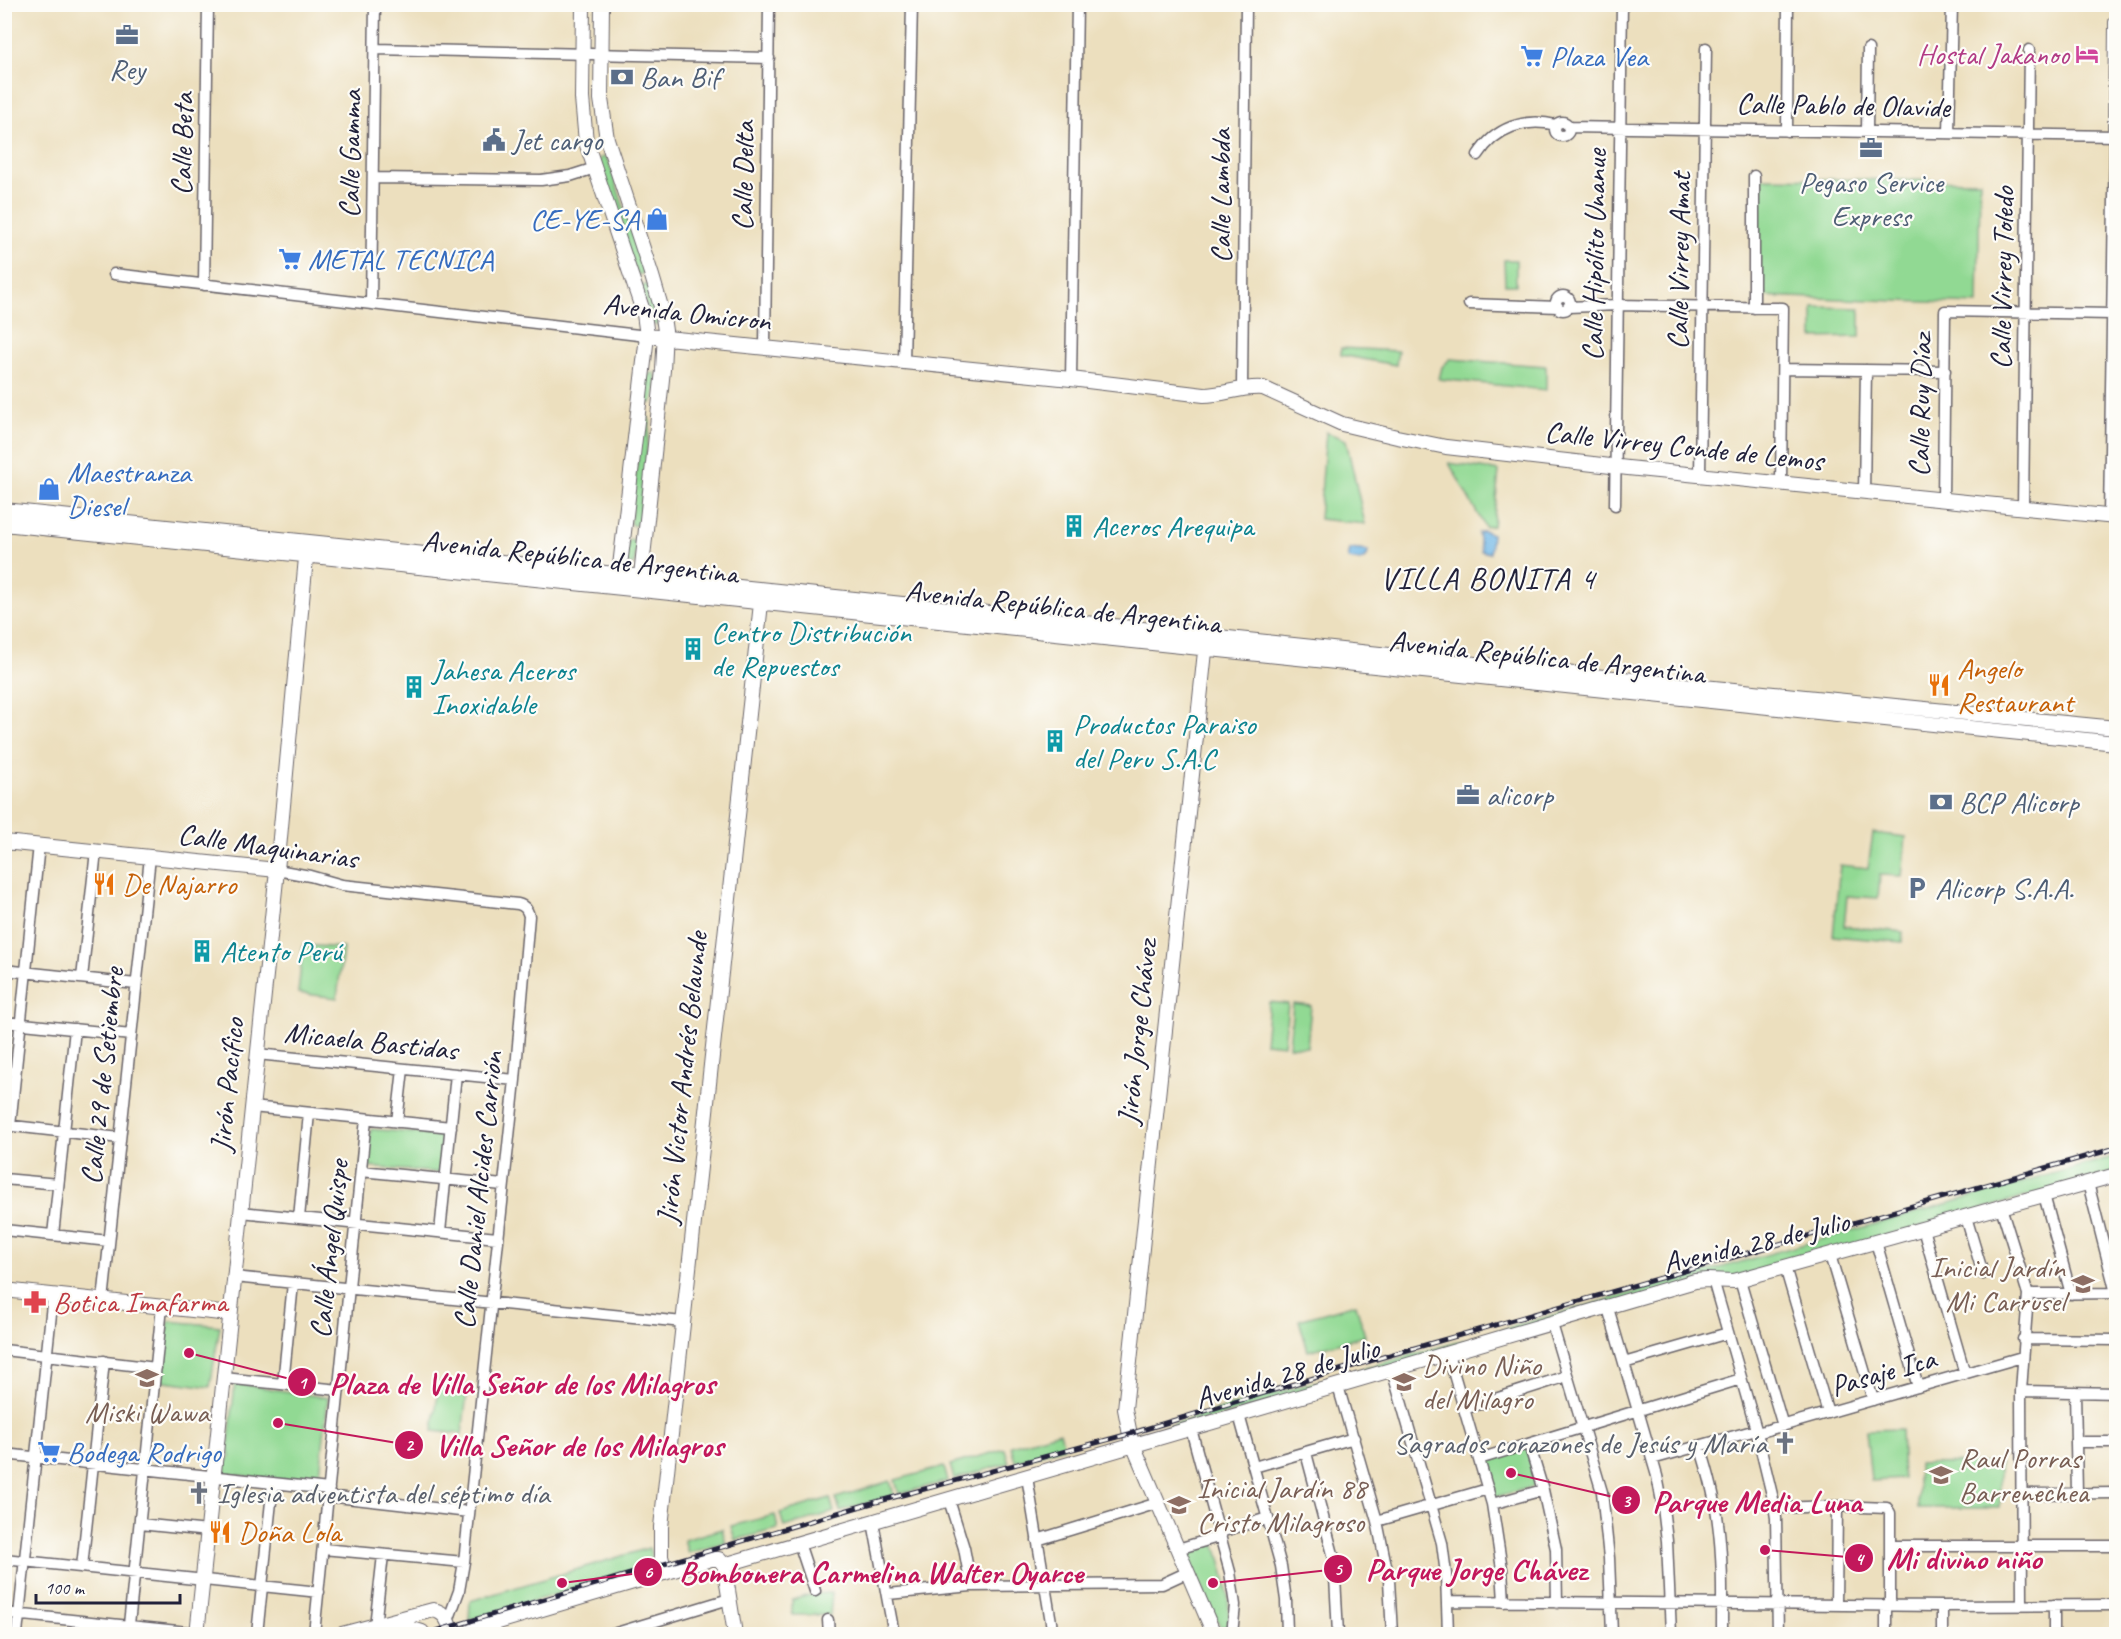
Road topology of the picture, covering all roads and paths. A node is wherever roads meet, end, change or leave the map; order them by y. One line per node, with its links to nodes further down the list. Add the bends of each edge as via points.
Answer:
1 (208, 4): 34 (street, Calle Beta)
2 (375, 4): 14 (street, Calle Gamma)
3 (583, 4): 17 (street)
4 (602, 4): 18 (street)
5 (769, 4): 19 (street, Calle Delta)
6 (912, 4): 46 (street)
7 (1077, 4): 52 (street)
8 (1246, 4): 53 (street, Calle Lambda)
9 (1622, 4): 20 (street, Calle Hipólito Unanue)
10 (1788, 4): 22 (street)
11 (1952, 4): 24 (street)
12 (2116, 22): 26 (street)
13 (1706, 48): 21 (street, Calle Virrey Amat)
14 (375, 49): 17 (street); 30 (street, Calle Gamma)
15 (1868, 49): 23 (street)
16 (2029, 50): 25 (street, Calle Virrey Toledo)
17 (582, 54): 18 (street); 28 (street, via 583,122)
18 (602, 54): 19 (street); 32 (street, via 607,139)
19 (769, 58): 44 (street, Calle Delta)
20 (1621, 128): 21 (street, Calle Pablo de Olavide); 27 (street, Calle Pablo de Olavide, via 1568,127 1562,135 1556,132 1556,125 1534,122 1505,129 1489,140); 37 (street, Calle Hipólito Unanue)
21 (1705, 130): 22 (street, Calle Pablo de Olavide); 38 (street, Calle Virrey Amat)
22 (1787, 131): 23 (street, Calle Pablo de Olavide)
23 (1867, 132): 24 (street, Calle Pablo de Olavide)
24 (1949, 133): 25 (street, Calle Pablo de Olavide)
25 (2028, 135): 26 (street, Calle Pablo de Olavide); 40 (street, Calle Virrey Toledo)
26 (2116, 136): 41 (street)
27 (1478, 155)
28 (595, 168): 30 (street, via 541,180); 33 (street)
29 (1754, 176): 39 (street)
30 (373, 178): 35 (street, Calle Gamma)
31 (114, 274): 34 (street, Avenida Omicron)
32 (652, 276): 33 (street); 43 (street)
33 (634, 282): 42 (street)
34 (204, 285): 35 (street, Avenida Omicron)
35 (371, 304): 42 (street, Avenida Omicron)
36 (1469, 304): 37 (street)
37 (1618, 305): 38 (street); 54 (street, Calle Hipólito Unanue)
38 (1703, 307): 39 (street); 55 (street, Calle Virrey Amat)
39 (1754, 308): 48 (street, via 1784,308)
40 (2025, 313): 41 (street); 51 (street, Calle Ruy Díaz, via 1945,311); 60 (street, Calle Virrey Toledo)
41 (2112, 314): 45 (street)
42 (647, 336): 43 (street, Avenida Omicron); 47 (street)
43 (666, 338): 44 (street, Avenida Omicron); 49 (street)
44 (765, 348): 46 (street, Avenida Omicron)
45 (2114, 356): 63 (street)
46 (904, 362): 52 (street, Avenida Omicron)
47 (644, 368): 49 (street); 65 (street)
48 (1783, 369): 50 (street); 56 (street)
49 (663, 370): 67 (street)
50 (1866, 370): 51 (street); 57 (street)
51 (1945, 371): 58 (street, Calle Ruy Díaz)
52 (1071, 379): 53 (street, Avenida Omicron, via 1203,395)
53 (1248, 388): 54 (street, Calle Virrey Conde de Lemos, via 1275,392 1342,424 1397,437)
54 (1615, 467): 55 (street, Calle Virrey Conde de Lemos); 59 (street, Calle Hipólito Unanue)
55 (1700, 475): 56 (street, Calle Virrey Conde de Lemos)
56 (1781, 483): 57 (street, Calle Virrey Conde de Lemos)
57 (1864, 492): 58 (street, Calle Virrey Conde de Lemos)
58 (1943, 500): 60 (street, Calle Virrey Conde de Lemos)
59 (1615, 505)
60 (2023, 508): 63 (street, Calle Virrey Conde de Lemos)
61 (4, 510): 62 (street, Avenida República de Argentina)
62 (61, 516): 66 (street); 68 (street, Avenida República de Argentina)
63 (2113, 517)
64 (4, 524): 66 (street, Avenida República de Argentina)
65 (624, 527): 67 (street); 69 (street)
66 (57, 530): 68 (street, Avenida República de Argentina)
67 (645, 530): 70 (street)
68 (307, 548): 69 (street, Avenida República de Argentina); 80 (street, Jirón Pacífico)
69 (618, 581): 70 (street, Avenida República de Argentina)
70 (640, 583): 71 (street, Avenida República de Argentina)
71 (761, 596): 72 (street, Avenida República de Argentina); 140 (street, Jirón Victor Andrés Belaunde)
72 (1206, 642): 73 (street, Avenida República de Argentina); 174 (street, Jirón Jorge Chávez, via 1126,1390 1125,1409)
73 (1905, 715): 74 (street, Avenida República de Argentina); 75 (street, Avenida República de Argentina)
74 (2116, 728)
75 (2116, 743)
76 (4, 842): 77 (street, Calle Maquinarias)
77 (39, 845): 78 (street, Calle Maquinarias); 83 (street)
78 (96, 851): 79 (street, Calle Maquinarias); 84 (street)
79 (150, 857): 80 (street, Calle Maquinarias); 85 (street, Calle 29 de Setiembre)
80 (277, 870): 81 (street, Calle Maquinarias, via 342,885); 90 (street, Jirón Pacífico)
81 (524, 906): 93 (street, Calle Daniel Alcides Carrión, via 529,916)
82 (4, 970): 83 (street)
83 (26, 972): 84 (street); 87 (street)
84 (82, 978): 85 (street)
85 (136, 984): 89 (street, Calle 29 de Setiembre)
86 (4, 1022): 87 (street)
87 (20, 1024): 88 (street); 98 (street)
88 (75, 1029): 89 (street); 100 (street)
89 (131, 1035): 101 (street, Calle 29 de Setiembre)
90 (257, 1054): 91 (street, Micaela Bastidas); 94 (street, Jirón Pacífico)
91 (403, 1069): 92 (street, Micaela Bastidas); 97 (street)
92 (456, 1074): 93 (street, Micaela Bastidas); 99 (street)
93 (514, 1080): 108 (street, Calle Daniel Alcides Carrión)
94 (252, 1107): 95 (street); 111 (street, Jirón Pacífico)
95 (309, 1113): 96 (street); 113 (street)
96 (366, 1119): 97 (street); 102 (street, Calle Ángel Quispe)
97 (397, 1122): 99 (street)
98 (7, 1125): 100 (street)
99 (451, 1127): 105 (street)
100 (64, 1132): 101 (street); 107 (street)
101 (120, 1138): 120 (street, Calle 29 de Setiembre)
102 (361, 1171): 105 (street); 114 (street, Calle Ángel Quispe)
103 (2116, 1175): 106 (street, Avenida 28 de Julio)
104 (4, 1179): 107 (street)
105 (446, 1179): 108 (street); 117 (street)
106 (2088, 1183): 109 (street, Avenida 28 de Julio); 131 (street)
107 (58, 1184): 118 (street)
108 (503, 1185): 119 (street, Calle Daniel Alcides Carrión)
109 (2044, 1195): 110 (street, Avenida 28 de Julio); 133 (street)
110 (2001, 1207): 112 (street, Avenida 28 de Julio); 132 (street)
111 (241, 1212): 113 (street); 125 (street, Jirón Pacífico)
112 (1966, 1217): 115 (street, Avenida 28 de Julio); 124 (street)
113 (299, 1218): 114 (street)
114 (356, 1224): 117 (street); 129 (street, Calle Ángel Quispe)
115 (1923, 1229): 121 (street, Avenida 28 de Julio); 153 (street)
116 (4, 1230): 118 (street)
117 (440, 1232): 119 (street)
118 (53, 1235): 120 (street)
119 (497, 1238): 136 (street, Calle Daniel Alcides Carrión)
120 (109, 1241): 135 (street, Calle 29 de Setiembre)
121 (1876, 1242): 122 (street, Avenida 28 de Julio); 159 (street)
122 (1830, 1255): 123 (street, Avenida 28 de Julio); 164 (street)
123 (1785, 1267): 127 (street, Avenida 28 de Julio); 167 (street)
124 (1983, 1274)
125 (234, 1277): 128 (street); 139 (street, Jirón Pacífico)
126 (1713, 1280): 127 (street, Avenida 28 de Julio); 138 (street, Avenida 28 de Julio, via 1695,1281); 142 (street)
127 (1740, 1280): 169 (street)
128 (293, 1283): 129 (street); 157 (street)
129 (349, 1289): 136 (street); 160 (street, Calle Ángel Quispe)
130 (4, 1290): 134 (street)
131 (2116, 1293): 133 (street)
132 (2028, 1294): 133 (street); 143 (street)
133 (2072, 1294)
134 (53, 1295): 135 (street); 147 (street)
135 (103, 1301): 137 (street)
136 (491, 1303): 140 (street); 202 (street, Calle Daniel Alcides Carrión)
137 (162, 1307): 139 (street); 151 (street)
138 (1608, 1308): 141 (street, Avenida 28 de Julio); 150 (street)
139 (230, 1314): 155 (street, Jirón Pacífico)
140 (683, 1322): 224 (street, Jirón Victor Andrés Belaunde, via 661,1536)
141 (1552, 1324): 146 (street, Avenida 28 de Julio); 154 (street)
142 (1728, 1333): 150 (street); 156 (street)
143 (2023, 1339): 144 (street); 148 (street)
144 (2116, 1340)
145 (4, 1350): 147 (street)
146 (1448, 1354): 152 (street, Avenida 28 de Julio); 165 (street)
147 (46, 1355): 149 (street); 181 (street)
148 (2022, 1357): 153 (street, Pasaje Ica); 161 (street)
149 (104, 1361): 151 (street); 184 (street)
150 (1624, 1363): 166 (street)
151 (156, 1368): 186 (street)
152 (1392, 1370): 158 (street, Avenida 28 de Julio); 199 (street)
153 (1965, 1374): 159 (street, Pasaje Ica)
154 (1567, 1376): 165 (street); 170 (street)
155 (224, 1378): 157 (street); 187 (street, Jirón Pacífico)
156 (1741, 1379): 166 (street); 172 (street)
157 (283, 1384): 160 (street)
158 (1338, 1386): 168 (street, Avenida 28 de Julio); 173 (street)
159 (1918, 1387): 164 (street, Pasaje Ica)
160 (339, 1390): 192 (street, Calle Ángel Quispe)
161 (2021, 1391): 162 (street); 194 (street)
162 (2075, 1392): 163 (street); 175 (street)
163 (2116, 1393)
164 (1873, 1400): 167 (street, Pasaje Ica)
165 (1464, 1409): 182 (street)
166 (1638, 1411): 170 (street); 183 (street)
167 (1828, 1413): 169 (street, Pasaje Ica)
168 (1239, 1415): 171 (street, Avenida 28 de Julio); 185 (street)
169 (1783, 1426): 172 (street, Pasaje Ica)
170 (1583, 1427): 177 (street); 236 (street, via 1606,1512)
171 (1191, 1429): 174 (street, Avenida 28 de Julio); 208 (street)
172 (1756, 1432): 178 (street, Pasaje Ica); 201 (street)
173 (1354, 1438): 179 (street); 204 (street)
174 (1132, 1440): 188 (street, Avenida 28 de Julio); 197 (street, Jirón Jorge Chávez)
175 (2076, 1442): 176 (street); 195 (street)
176 (2116, 1442)
177 (1529, 1444): 182 (street); 191 (street)
178 (1700, 1446): 183 (street, Pasaje Ica); 238 (street, via 1718,1523)
179 (1306, 1453): 185 (street); 273 (street, via 1334,1558)
180 (4, 1454): 181 (street)
181 (36, 1458): 184 (street); 218 (street)
182 (1479, 1459): 190 (street)
183 (1652, 1459): 237 (street, via 1664,1507)
184 (93, 1464): 186 (street); 221 (street)
185 (1254, 1467): 203 (street)
186 (145, 1469): 187 (street); 206 (street)
187 (213, 1476): 189 (street); 207 (street, Jirón Pacífico)
188 (1027, 1477): 196 (street, Avenida 28 de Julio); 209 (street)
189 (273, 1483): 192 (street); 227 (street)
190 (1488, 1489): 198 (street); 199 (street)
191 (1543, 1490): 198 (street); 235 (street, via 1556,1549)
192 (329, 1492): 202 (street); 214 (street, Calle Ángel Quispe)
193 (2116, 1493): 195 (street)
194 (2022, 1494): 195 (street); 213 (street)
195 (2077, 1494)
196 (949, 1500): 205 (street, Avenida 28 de Julio); 228 (street)
197 (1158, 1503): 209 (street); 215 (street, Jirón Jorge Chávez)
198 (1492, 1504): 234 (street)
199 (1432, 1506): 204 (street); 233 (street, via 1445,1558)
200 (1837, 1506): 201 (street); 211 (street, via 1887,1508); 240 (street)
201 (1775, 1508): 239 (street)
202 (469, 1512): 219 (street, Calle Daniel Alcides Carrión)
203 (1268, 1518): 208 (street); 272 (street, via 1284,1583)
204 (1377, 1521): 274 (street, via 1389,1580)
205 (873, 1522): 210 (street, Avenida 28 de Julio); 231 (street)
206 (140, 1524): 207 (street); 223 (street)
207 (208, 1531): 225 (street, Jirón Pacífico)
208 (1221, 1534): 215 (street); 271 (street, via 1234,1593)
209 (1037, 1540): 226 (street)
210 (799, 1543): 220 (street, Avenida 28 de Julio); 229 (street)
211 (1890, 1546): 213 (street); 241 (street)
212 (2116, 1546): 213 (street)
213 (2021, 1547): 242 (street)
214 (323, 1549): 216 (street); 230 (street, Calle Ángel Quispe)
215 (1178, 1549): 222 (street, Jirón Jorge Chávez)
216 (383, 1555): 219 (street); 255 (street)
217 (4, 1559): 218 (street)
218 (25, 1561): 221 (street); 248 (street)
219 (464, 1562): 252 (street, Calle Daniel Alcides Carrión, via 450,1613)
220 (724, 1565): 224 (street, Avenida 28 de Julio, via 715,1558); 232 (street)
221 (82, 1567): 223 (street)
222 (1188, 1572): 226 (street, via 1162,1584); 270 (street, Jirón Jorge Chávez)
223 (134, 1573): 225 (street); 254 (street)
224 (665, 1573): 253 (street, Avenida 28 de Julio)
225 (202, 1580): 227 (street); 257 (street, Jirón Pacífico)
226 (1045, 1585): 228 (street); 269 (street)
227 (262, 1586): 230 (street); 261 (street)
228 (971, 1586): 231 (street)
229 (815, 1591)
230 (319, 1592): 262 (street, Calle Ángel Quispe)
231 (888, 1593): 268 (street)
232 (729, 1599): 265 (street); 266 (street)
233 (1447, 1601): 234 (street); 258 (street)
234 (1504, 1602): 235 (street)
235 (1557, 1603): 236 (street)
236 (1611, 1603): 237 (street); 276 (street)
237 (1670, 1604): 238 (street); 277 (street)
238 (1722, 1604): 239 (street); 278 (street)
239 (1778, 1604): 240 (street); 279 (street)
240 (1836, 1605): 241 (street)
241 (1888, 1605): 245 (street); 280 (street)
242 (2022, 1605): 243 (street); 245 (street)
243 (2054, 1605): 244 (street); 282 (street)
244 (2116, 1605)
245 (1942, 1606): 281 (street)
246 (428, 1611): 251 (street); 252 (street, via 438,1611 446,1617); 256 (street, via 422,1618)
247 (4, 1613): 248 (street)
248 (19, 1614): 250 (street); 259 (street)
249 (828, 1620): 267 (street)
250 (77, 1621): 254 (street); 260 (street)
251 (405, 1622): 255 (street); 256 (street)
252 (450, 1628): 253 (street, Avenida 28 de Julio)
253 (478, 1628): 264 (street, Avenida 28 de Julio)
254 (129, 1630): 257 (street)
255 (377, 1630): 263 (street)
256 (422, 1633)
257 (197, 1634)
258 (1448, 1634): 275 (street)
259 (17, 1635)
260 (76, 1635)
261 (257, 1635)
262 (314, 1635)
263 (342, 1635)
264 (465, 1635)
265 (613, 1635)
266 (735, 1635)
267 (829, 1635)
268 (894, 1635)
269 (1053, 1635)
270 (1214, 1635)
271 (1232, 1635)
272 (1287, 1635)
273 (1338, 1635)
274 (1392, 1635)
275 (1442, 1635)
276 (1612, 1635)
277 (1671, 1635)
278 (1722, 1635)
279 (1778, 1635)
280 (1886, 1635)
281 (1942, 1635)
282 (2054, 1635)

